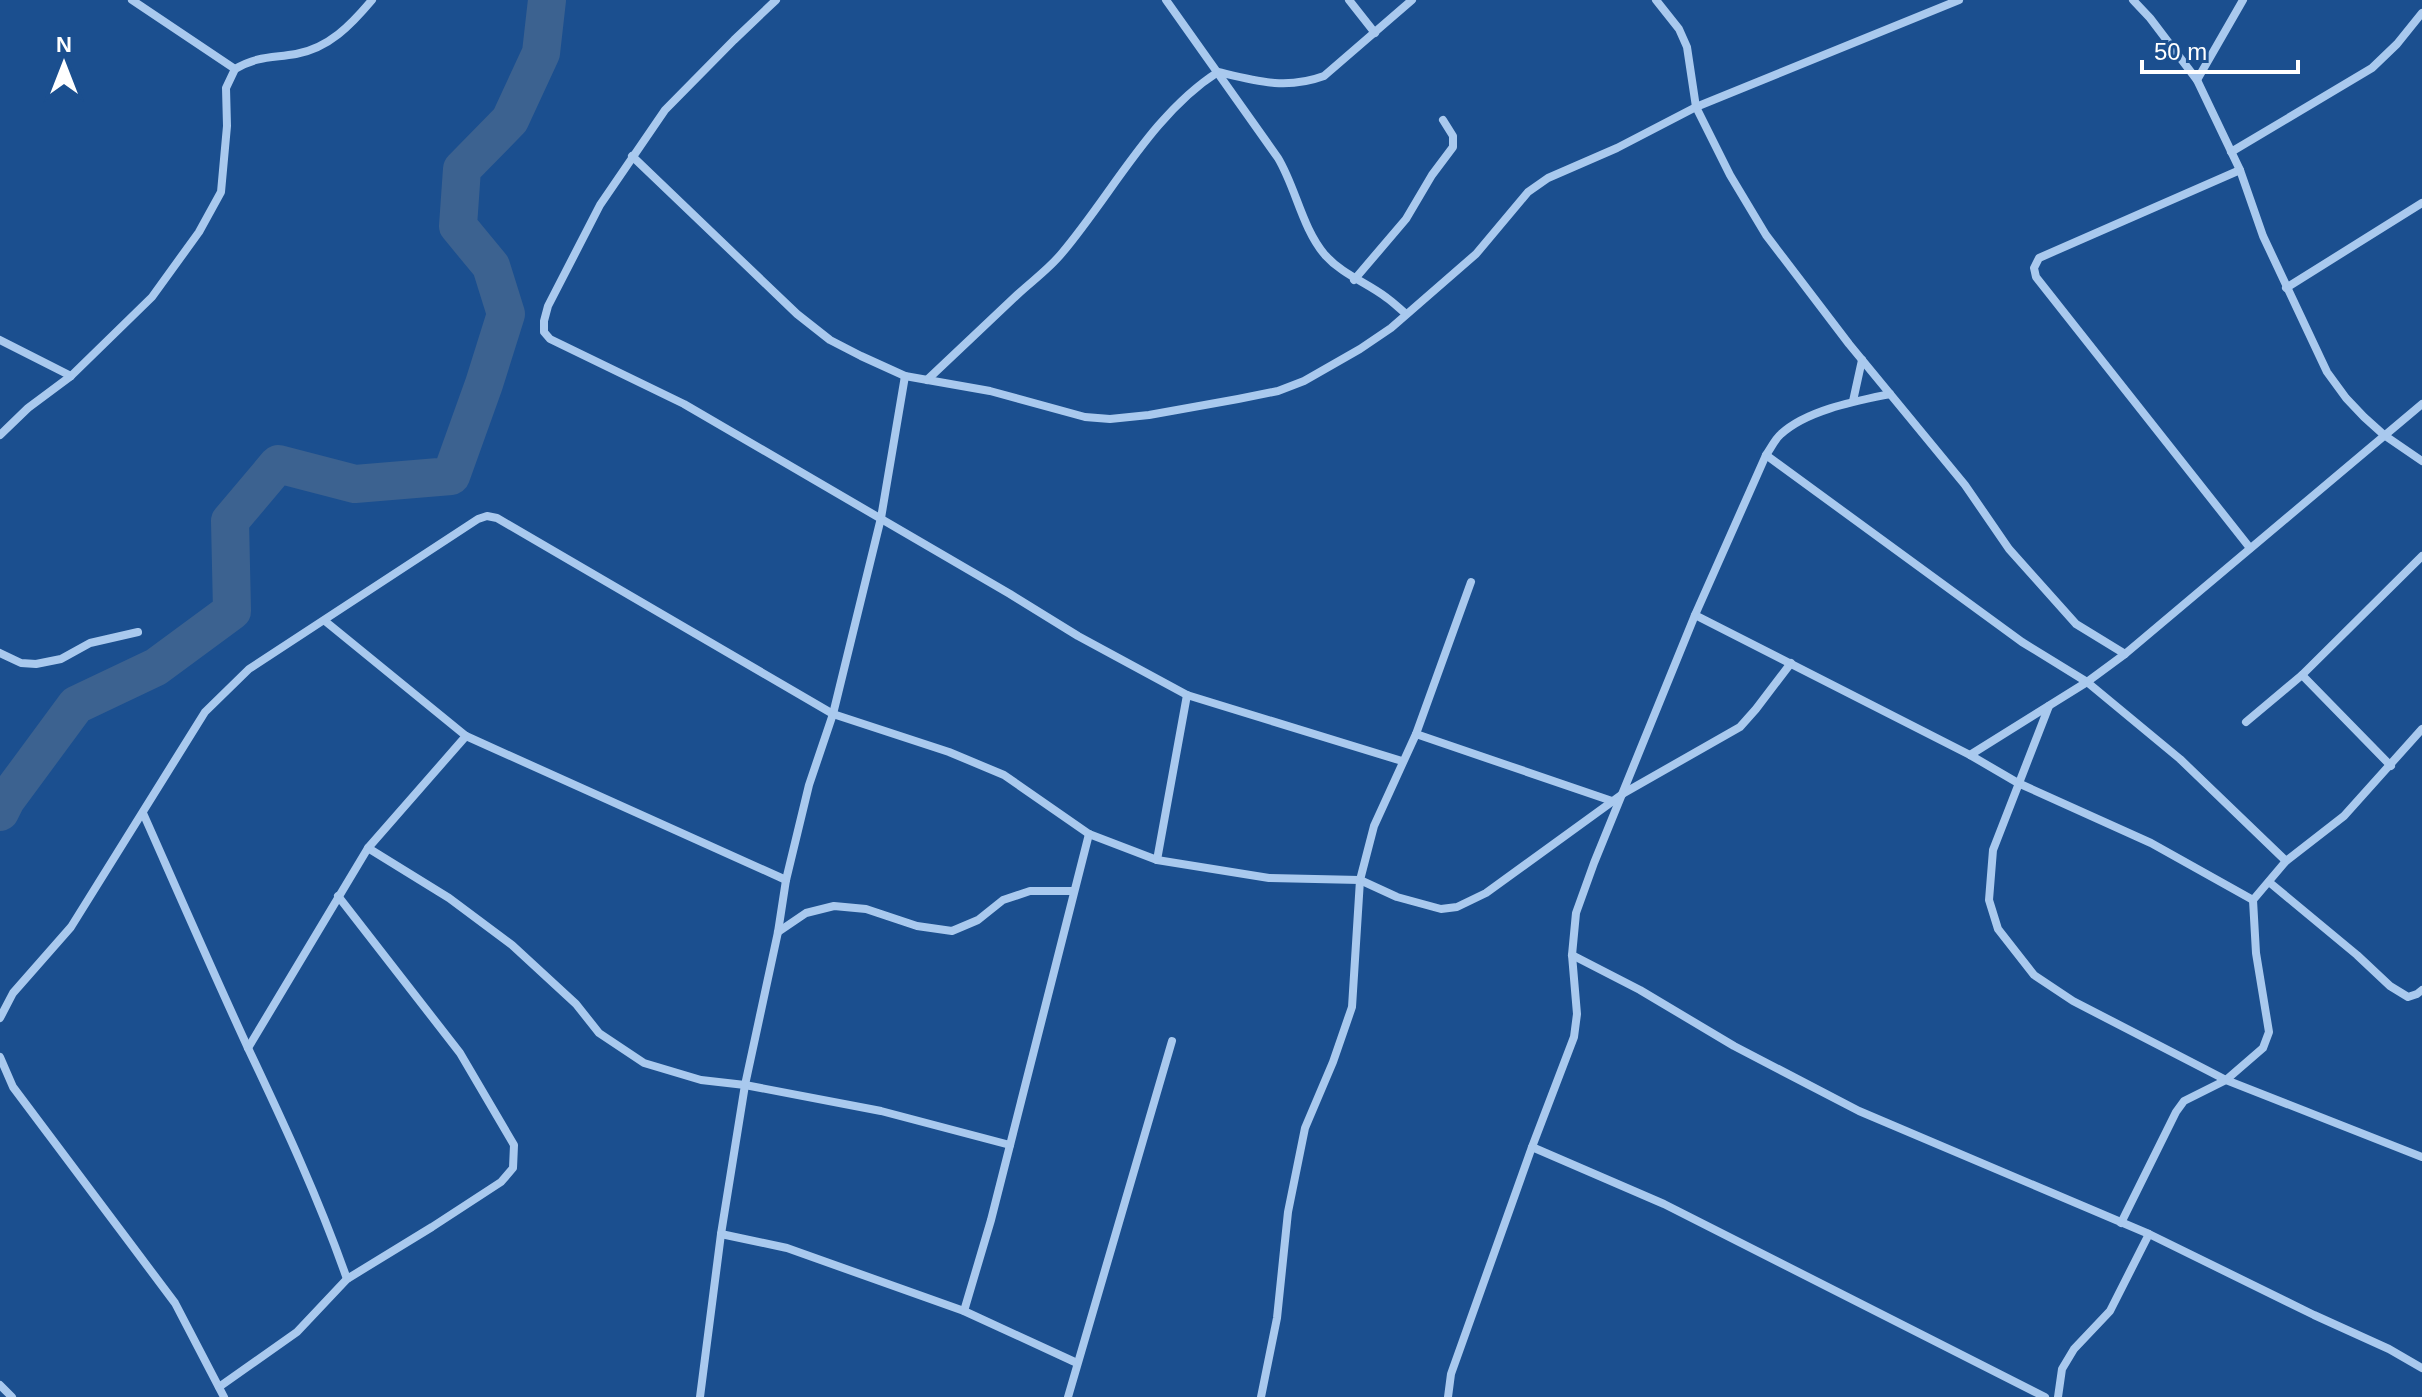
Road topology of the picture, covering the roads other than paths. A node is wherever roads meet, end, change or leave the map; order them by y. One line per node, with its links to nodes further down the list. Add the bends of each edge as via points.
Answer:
1 (132, 0): 13 (street)
2 (372, 0): 13 (street, via 325,44 298,54 257,58)
3 (776, 0): 19 (street, via 665,110)
4 (1166, 0): 14 (street)
5 (1349, 0): 12 (street)
6 (1412, 0): 12 (street)
7 (1656, 0): 16 (street, via 1687,47)
8 (1959, 0): 16 (street)
9 (2133, 0): 15 (street)
10 (2243, 0): 15 (street)
11 (2422, 13): 18 (street, via 2372,68)
12 (1375, 33): 14 (street, via 1324,76 1306,82 1277,84)
13 (235, 69): 27 (street, via 226,88 221,192 214,207 152,297)
14 (1218, 72): 22 (street, via 1278,158 1323,252); 29 (street, via 1162,123 1059,257)
15 (2197, 80): 18 (street)
16 (1696, 107): 24 (street, via 1528,192 1476,254); 26 (street, via 1766,235)
17 (1443, 120): 22 (street, via 1453,147 1406,219)
18 (2231, 152): 20 (street)
19 (632, 156): 28 (street, via 797,314 830,340); 37 (street, via 548,306 544,332 684,404)
20 (2240, 170): 23 (street); 38 (street, via 2039,258 2034,268)
21 (2422, 203): 23 (street)
22 (1354, 280): 24 (street)
23 (2286, 288): 34 (street, via 2327,372)
24 (1406, 314): 29 (street, via 1304,381 1278,391 1149,415 1085,417)
25 (0, 340): 27 (street)
26 (1862, 360): 30 (street); 31 (street)
27 (71, 376): 33 (street)
28 (905, 376): 29 (street); 37 (street)
29 (927, 380)
30 (1890, 394): 31 (street); 45 (street, via 1965,485 2009,549 2076,624)
31 (1853, 401): 35 (street, via 1797,422 1779,435)
32 (2422, 404): 34 (street)
33 (0, 435)
34 (2384, 435): 36 (street); 38 (street)
35 (1766, 455): 41 (street); 48 (street, via 2022,642)
36 (2422, 461)
37 (881, 518): 49 (street); 51 (street)
38 (2250, 548): 45 (street)
39 (2422, 556): 47 (street)
40 (1471, 582): 54 (street)
41 (1695, 615): 46 (street); 60 (street)
42 (325, 621): 51 (street, via 487,516); 55 (street); 62 (street, via 249,669 205,712)
43 (138, 632): 44 (street, via 36,664)
44 (0, 653)
45 (2125, 654): 48 (street)
46 (1791, 663): 56 (street); 60 (street, via 1740,727)
47 (2302, 675): 52 (street); 58 (street)
48 (2087, 682): 50 (street); 66 (street, via 2180,759)
49 (1187, 695): 57 (street); 65 (street)
50 (2049, 706): 56 (street); 59 (street)
51 (833, 714): 63 (street, via 1004,775); 67 (street)
52 (2246, 722)
53 (2422, 729): 58 (street)
54 (1416, 734): 57 (street); 61 (street)
55 (466, 736): 64 (street); 67 (street)
56 (1970, 755): 59 (street)
57 (1402, 761): 68 (street, via 1374,826)
58 (2391, 766): 66 (street, via 2344,816)
59 (2018, 783): 72 (street, via 2151,843); 80 (street, via 1993,850 1989,900 1998,929 2034,975 2073,1001)
60 (1624, 793): 61 (street); 74 (street, via 1576,913)
61 (1612, 801): 68 (street, via 1498,885 1457,907 1423,906)
62 (143, 813): 76 (street, via 71,927 13,993); 78 (street)
63 (1089, 834): 65 (street); 70 (street)
64 (368, 848): 71 (street); 81 (street, via 512,945 576,1004 599,1033 644,1063 701,1080)
65 (1157, 860): 68 (street, via 1269,878)
66 (2286, 861): 69 (street)
67 (786, 880): 73 (street)
68 (1360, 880): 98 (street, via 1352,1007 1305,1128)
69 (2269, 882): 72 (street); 75 (street, via 2390,986 2408,997)
70 (1073, 891): 73 (street, via 1030,891 1003,900 978,920 952,931 834,906 806,913); 82 (street)
71 (338, 896): 78 (street); 88 (street, via 460,1053 514,1145 513,1168 501,1182)
72 (2253, 900): 80 (street, via 2269,1032 2263,1048)
73 (778, 932): 81 (street)
74 (1572, 955): 83 (street, via 1574,1037); 85 (street, via 1859,1111)
75 (2422, 990)
76 (0, 1018)
77 (1172, 1041): 90 (street)
78 (248, 1048): 88 (street, via 327,1221)
79 (0, 1057): 93 (street, via 13,1087 175,1303)
80 (2226, 1080): 84 (street); 85 (street, via 2184,1101)
81 (745, 1085): 82 (street, via 881,1111); 86 (street)
82 (1010, 1145): 89 (street)
83 (1532, 1147): 99 (street, via 1451,1374); 100 (street, via 1664,1204)
84 (2422, 1157)
85 (2121, 1223): 87 (street)
86 (721, 1234): 89 (street, via 787,1248); 96 (street)
87 (2149, 1234): 91 (street); 101 (street, via 2110,1311 2062,1369)
88 (347, 1279): 93 (street, via 297,1332)
89 (964, 1311): 90 (street)
90 (1077, 1363): 97 (street)
91 (2422, 1368)
92 (0, 1385): 94 (street)
93 (219, 1387): 95 (street)
94 (12, 1397)
95 (224, 1397)
96 (700, 1397)
97 (1068, 1397)
98 (1261, 1397)
99 (1448, 1397)
100 (2045, 1397)
101 (2058, 1397)

